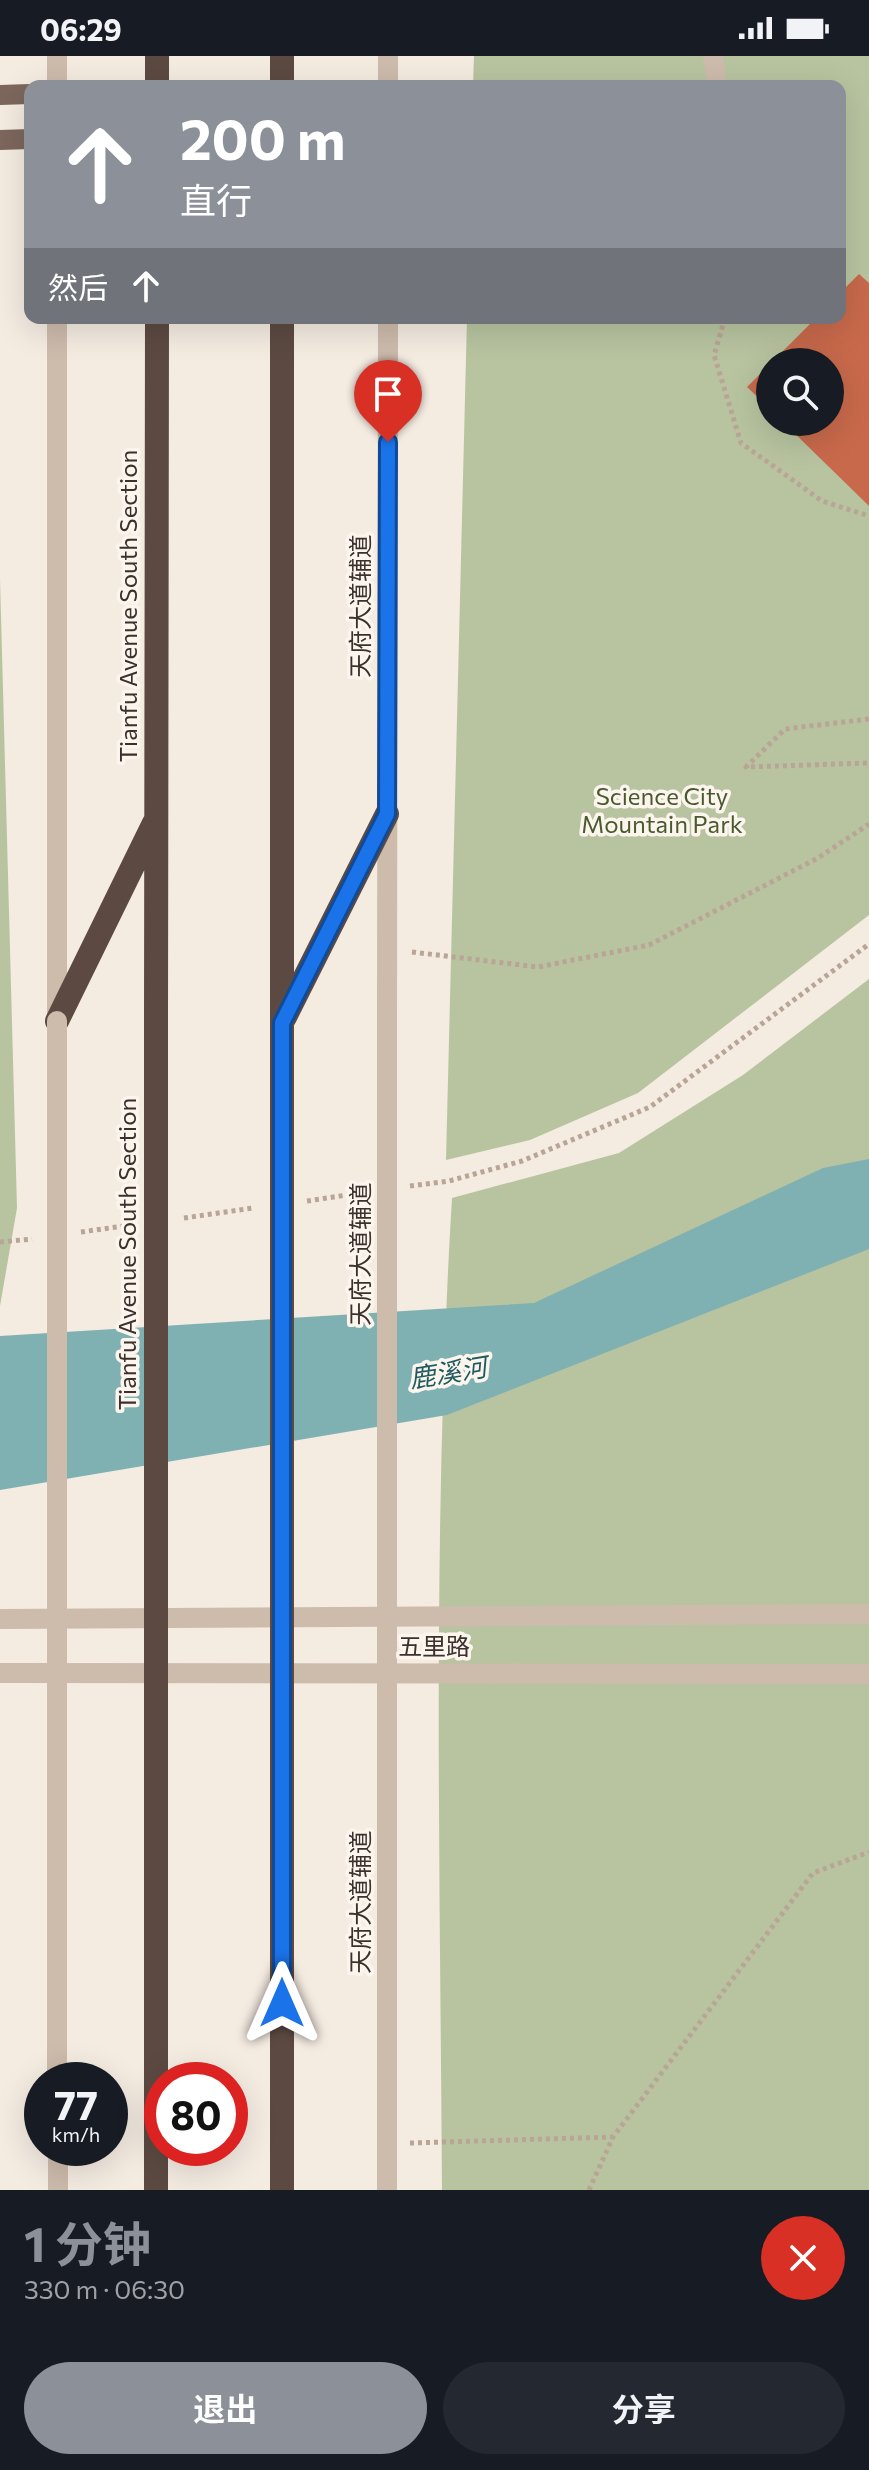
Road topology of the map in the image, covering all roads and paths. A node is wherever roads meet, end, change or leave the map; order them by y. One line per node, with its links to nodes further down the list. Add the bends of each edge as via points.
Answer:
1 (57, 56): 6 (street)
2 (157, 56): 7 (highway)
3 (282, 56): 8 (highway)
4 (388, 56): 9 (street)
5 (713, 56): 10 (street)
6 (57, 80)
7 (157, 80)
8 (282, 80)
9 (388, 80)
10 (716, 80)
11 (24, 94): 12 (main road)
12 (0, 95)
13 (24, 139): 14 (main road)
14 (0, 140)
15 (57, 324): 28 (street)
16 (157, 324): 24 (highway, Tianfu Avenue South Section)
17 (282, 324): 29 (highway)
18 (388, 324): 23 (street, 天府大道辅道)
19 (723, 324): 20 (path, via 714,355 741,443 822,501)
20 (869, 516)
21 (869, 719): 22 (path, via 785,729 746,767)
22 (869, 763)
23 (387, 814): 27 (street, 天府大道辅道); 29 (highway)
24 (157, 817): 28 (highway); 49 (highway, Tianfu Avenue South Section, bridge)
25 (869, 824): 27 (path, via 818,858 649,945 538,967)
26 (869, 944): 30 (path, via 650,1107 522,1161)
27 (387, 949): 46 (street, 天府大道辅道, bridge)
28 (57, 1021): 44 (street, bridge)
29 (282, 1023): 50 (highway, bridge)
30 (403, 1187)
31 (373, 1191): 32 (path)
32 (297, 1202)
33 (266, 1206): 34 (path)
34 (175, 1219)
35 (144, 1223): 36 (path)
36 (68, 1234)
37 (39, 1238): 38 (path)
38 (0, 1242)
39 (869, 1614): 40 (street, 五里路)
40 (0, 1619)
41 (0, 1673): 42 (street, 五里路)
42 (869, 1674)
43 (869, 1852): 45 (path, via 813,1873)
44 (57, 2062)
45 (613, 2137): 46 (path); 52 (path)
46 (387, 2143): 51 (street, 天府大道辅道)
47 (58, 2166): 48 (street)
48 (58, 2190)
49 (156, 2190)
50 (282, 2190)
51 (387, 2190)
52 (589, 2190)

